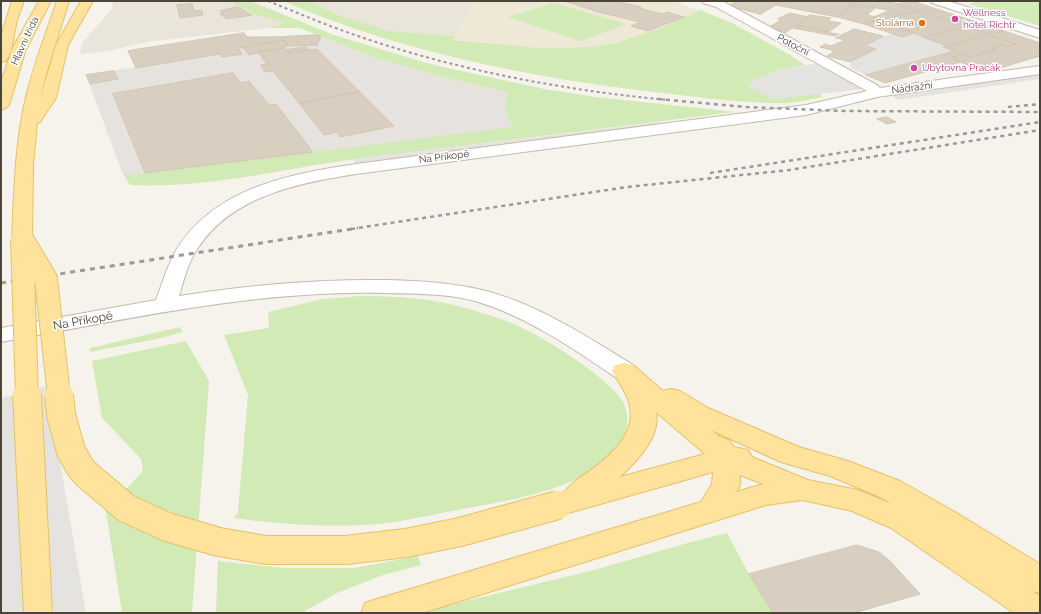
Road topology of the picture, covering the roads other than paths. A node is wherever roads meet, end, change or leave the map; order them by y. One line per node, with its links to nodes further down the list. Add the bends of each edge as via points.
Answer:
1 (18, 1): 9 (main road)
2 (45, 1): 12 (main road, Hlavní třída, via 19,49)
3 (63, 1): 8 (main road)
4 (87, 1): 8 (main road)
5 (707, 1): 11 (street, Potoční, via 720,4)
6 (936, 1): 7 (street)
7 (1040, 34)
8 (55, 46): 14 (main road, via 49,98 28,130 24,165)
9 (3, 54)
10 (1040, 70): 11 (street, Nádražní)
11 (877, 93): 13 (street, Nádražní)
12 (1, 105)
13 (785, 113): 15 (street, Na Příkopě, via 349,170 286,183 241,201 221,213 200,231 184,255)
14 (22, 239): 22 (main road, bridge, via 46,279 61,415 71,451 80,468 126,508 167,527 219,542 266,550 320,551 413,542); 25 (main road, bridge, via 26,384)
15 (165, 306): 16 (street, Na Příkopě); 17 (street, Na Příkopě, via 228,295 309,287 384,285 449,290 492,300 544,322)
16 (1, 335)
17 (624, 371): 18 (main road); 20 (main road); 22 (main road, via 642,399 644,416 641,434 619,464)
18 (699, 414): 19 (main road); 20 (main road)
19 (791, 455): 20 (main road, via 755,454); 24 (main road, via 838,468 890,489 945,520)
20 (727, 458): 21 (main road); 22 (main road); 23 (main road, via 726,485)
21 (804, 490): 23 (main road, via 766,494); 27 (main road, via 858,501 901,520)
22 (562, 504)
23 (711, 511): 26 (main road)
24 (1040, 580)
25 (38, 613)
26 (377, 613)
27 (1040, 613)

